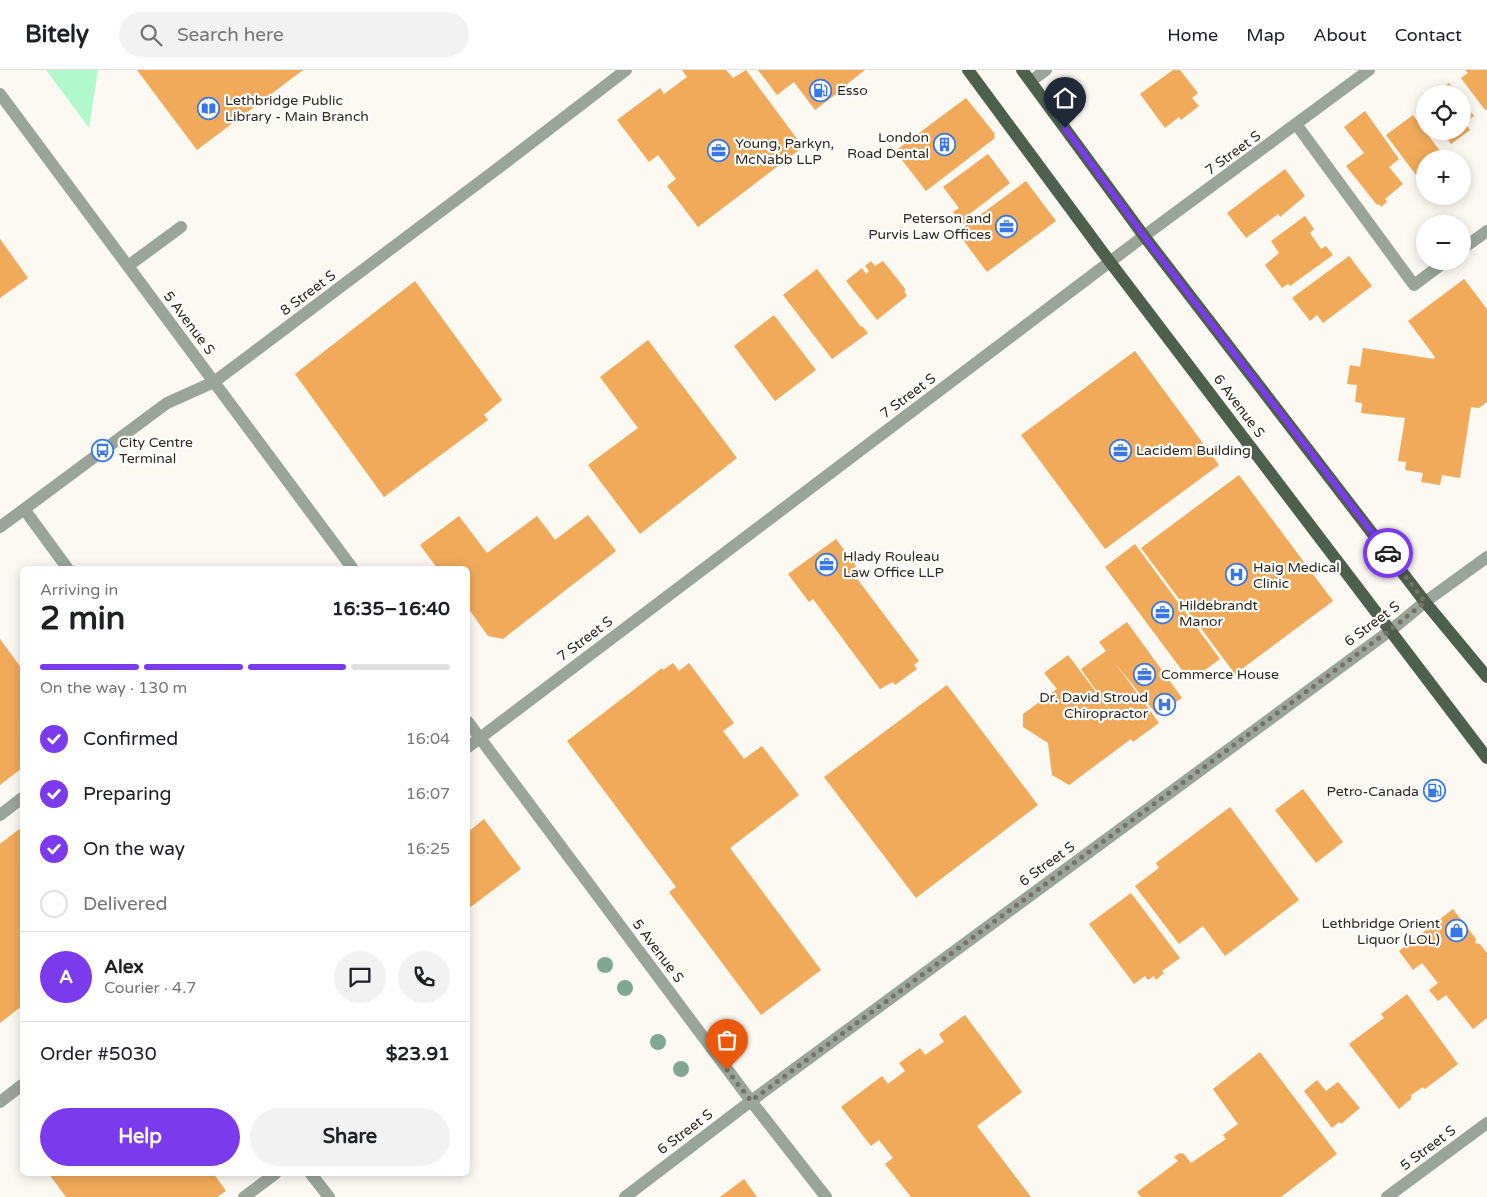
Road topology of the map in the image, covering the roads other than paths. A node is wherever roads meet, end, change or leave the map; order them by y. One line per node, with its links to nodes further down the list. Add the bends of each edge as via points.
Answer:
1 (626, 70): 16 (street, 8 Street S)
2 (968, 70): 13 (main road, 6 Avenue S)
3 (1022, 70): 6 (main road, 6 Avenue S)
4 (1046, 70): 6 (street)
5 (1369, 70): 8 (street, 7 Street S)
6 (1031, 81): 11 (main road, 6 Avenue S)
7 (0, 94): 14 (street, 5 Avenue S)
8 (1296, 124): 11 (street, 7 Street S); 15 (street, via 1414,284)
9 (181, 228): 14 (street)
10 (1487, 231): 12 (street)
11 (1144, 236): 13 (street, 7 Street S); 22 (main road, 6 Avenue S)
12 (1471, 243)
13 (1110, 262): 23 (main road, 6 Avenue S); 26 (street, 7 Street S)
14 (128, 266): 16 (street, 5 Avenue S)
15 (1433, 270)
16 (214, 382): 17 (street, 8 Street S, via 167,403); 21 (street, 5 Avenue S)
17 (24, 509): 18 (street, 8 Street S); 20 (street)
18 (0, 528)
19 (1487, 557): 22 (street, 6 Street S)
20 (66, 566)
21 (351, 566)
22 (1425, 602): 23 (street, 6 Street S); 24 (main road, 6 Avenue S)
23 (1390, 630): 28 (main road, 6 Avenue S); 32 (street, 6 Street S)
24 (1487, 676)
25 (470, 725): 26 (street, 5 Avenue S)
26 (480, 738): 27 (street, 7 Street S); 32 (street, 5 Avenue S)
27 (470, 746)
28 (1487, 758)
29 (20, 800): 30 (street)
30 (0, 815)
31 (20, 1087): 33 (street)
32 (751, 1101): 39 (street, 6 Street S); 40 (street, 5 Avenue S)
33 (0, 1102)
34 (1487, 1123): 41 (street, 5 Street S)
35 (272, 1176): 37 (street)
36 (313, 1176): 38 (street)
37 (244, 1197)
38 (329, 1197)
39 (626, 1197)
40 (826, 1197)
41 (1386, 1197)

